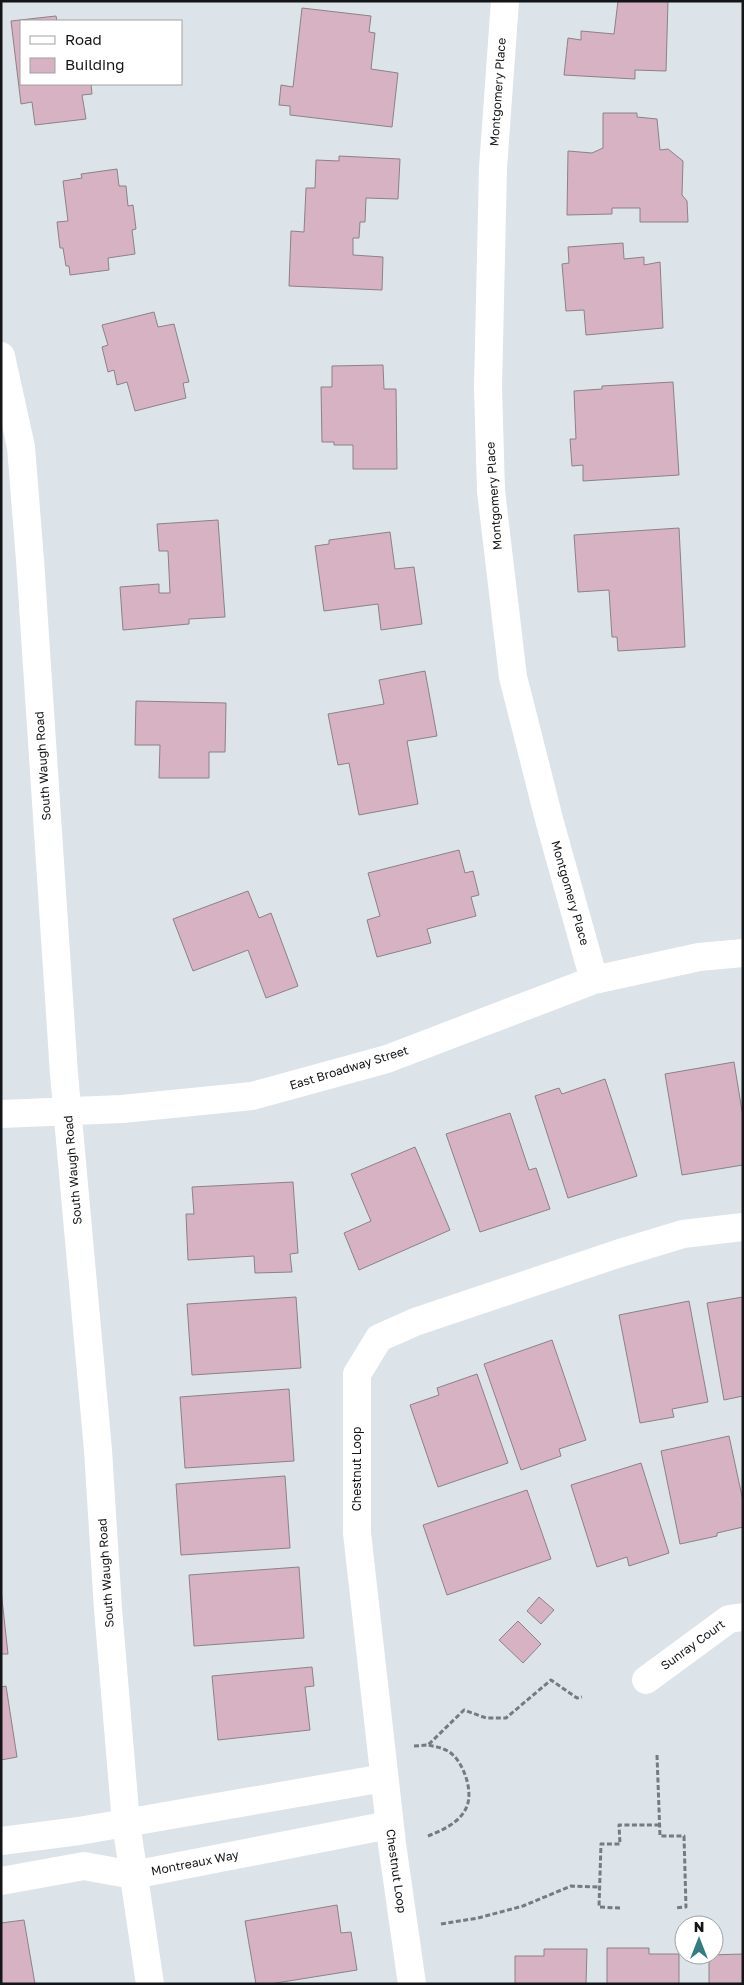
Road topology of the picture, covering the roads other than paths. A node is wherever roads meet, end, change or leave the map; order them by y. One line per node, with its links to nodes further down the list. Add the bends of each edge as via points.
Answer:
1 (505, 1): 4 (street, Montgomery Place, via 493,168 488,387 491,491 512,677)
2 (1, 356): 5 (street, South Waugh Road, via 22,456)
3 (743, 953): 4 (street, East Broadway Street, via 700,957)
4 (594, 980): 5 (street, East Broadway Street, via 387,1058 252,1096)
5 (68, 1111): 6 (street, East Broadway Street); 11 (street, South Waugh Road)
6 (1, 1114)
7 (743, 1227): 10 (street, Chestnut Loop, via 683,1234 617,1254 415,1322 379,1338 358,1374 357,1534)
8 (743, 1617): 9 (street, Sunray Court, via 729,1619)
9 (646, 1680)
10 (384, 1778): 11 (street); 12 (street, Chestnut Loop)
11 (126, 1823): 13 (street); 14 (street, South Waugh Road)
12 (389, 1825): 14 (street, Montreaux Way); 17 (street, Chestnut Loop)
13 (1, 1841)
14 (133, 1875): 15 (street, Montreaux Way, via 84,1866); 16 (street, South Waugh Road)
15 (1, 1881)
16 (150, 1984)
17 (412, 1984)

